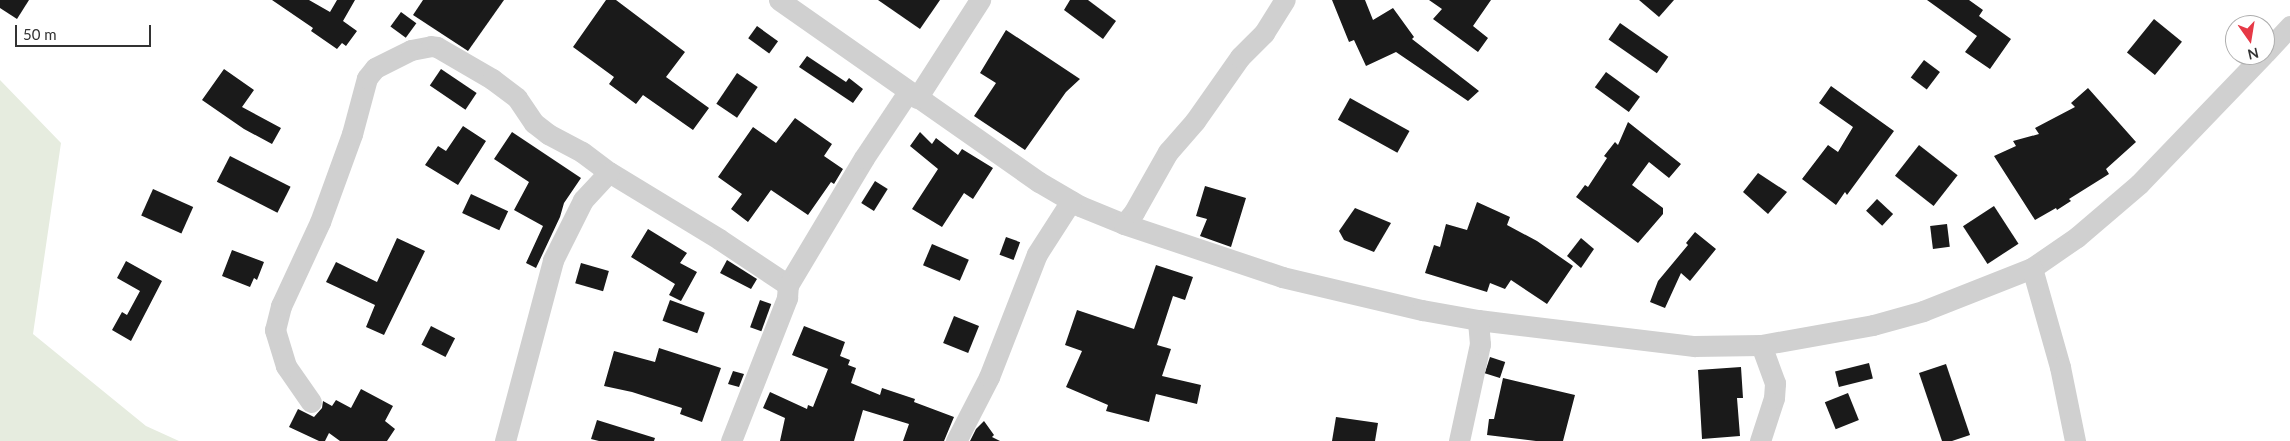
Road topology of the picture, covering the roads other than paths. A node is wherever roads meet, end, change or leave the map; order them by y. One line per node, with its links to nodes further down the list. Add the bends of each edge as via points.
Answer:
1 (779, 0): 7 (street)
2 (980, 0): 7 (street)
3 (1286, 0): 10 (street, via 1264,33 1240,57 1168,152)
4 (2290, 26): 5 (street)
5 (2275, 42)
6 (2253, 65): 11 (street, via 2139,184 2076,238)
7 (913, 95): 9 (street); 12 (street, via 864,158)
8 (609, 172): 12 (street); 15 (street, via 534,123 517,98 498,84 437,47 411,50 375,68 367,78 352,134 320,222 281,306 275,330 286,366); 16 (street, via 583,200 553,260)
9 (1071, 201): 10 (street); 18 (street, via 1037,254 989,377)
10 (1124, 224): 13 (street, via 1282,277)
11 (2032, 268): 14 (street, via 1922,311 1874,325); 21 (street, via 2060,367)
12 (788, 285): 17 (street, via 787,298)
13 (1478, 320): 14 (street, via 1694,346); 19 (street, via 1480,344)
14 (1761, 346): 20 (street, via 1775,383 1774,398)
15 (310, 402)
16 (505, 441)
17 (731, 441)
18 (956, 441)
19 (1459, 441)
20 (1760, 441)
21 (2076, 441)

